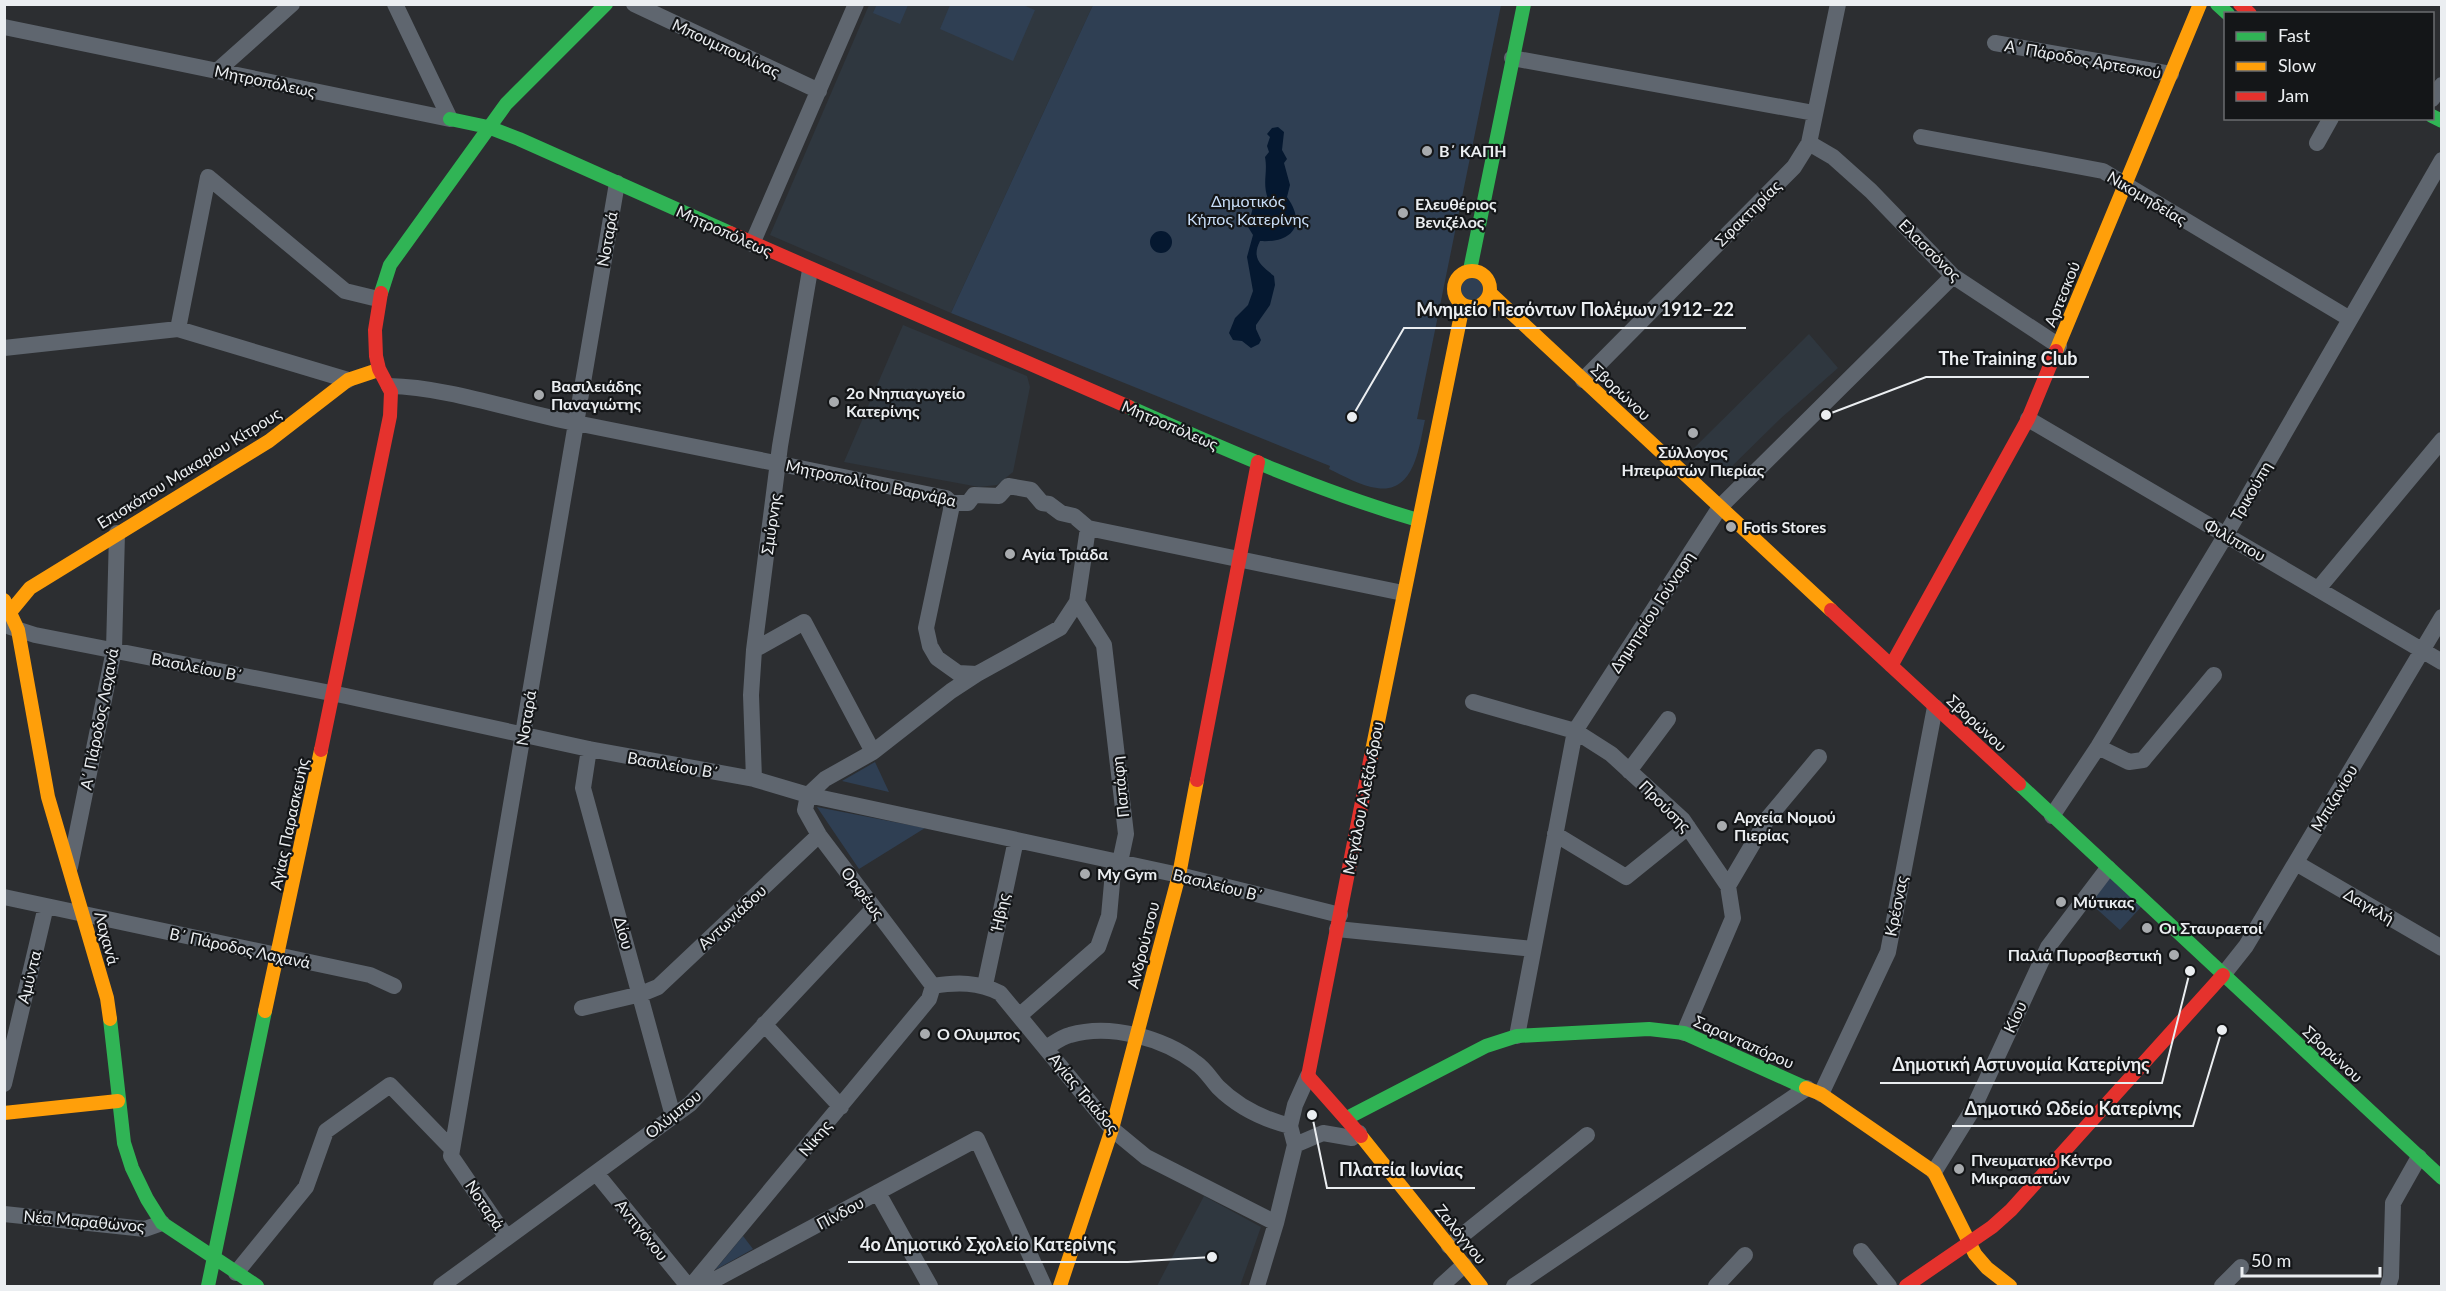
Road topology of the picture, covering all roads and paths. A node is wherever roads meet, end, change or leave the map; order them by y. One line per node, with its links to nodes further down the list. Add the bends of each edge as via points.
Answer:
1 (292, 4): 13 (street)
2 (395, 4): 17 (street)
3 (606, 4): 19 (street)
4 (634, 4): 15 (street, Μπουμπουλίνας)
5 (856, 4): 15 (street)
6 (1524, 4): 12 (street)
7 (1838, 4): 16 (street, Σφακτηρίας)
8 (2193, 5): 9 (street); 14 (street, Αρτεσκού)
9 (2224, 13)
10 (4, 27): 13 (street, Μητροπόλεως)
11 (1995, 43): 14 (street, Α΄ Πάροδος Αρτεσκού)
12 (1512, 58): 16 (street); 28 (street)
13 (217, 71): 17 (street, Μητροπόλεως)
14 (2171, 74): 25 (street, Αρτεσκού)
15 (819, 90): 26 (street)
16 (1814, 113): 21 (street, Σφακτηρίας)
17 (450, 119): 19 (street, Μητροπόλεως)
18 (2330, 120): 22 (street)
19 (488, 127): 24 (street, Μητροπόλεως); 31 (street, via 390,265)
20 (1921, 137): 25 (street, Νικομηδείας, via 2103,171)
21 (1809, 143): 29 (street, Ελασσόνος, via 1833,157 1871,190); 39 (street, Σφακτηρίας, via 1794,167)
22 (2317, 143)
23 (2442, 160): 33 (street, Τρικούπη)
24 (617, 183): 26 (street, Μητροπόλεως); 42 (street, Νοταρά)
25 (2125, 184): 33 (street, Νικομηδείας); 35 (street, Αρτεσκού)
26 (752, 244): 27 (street, Μητροπόλεως)
27 (810, 270): 44 (street, Σμύρνης); 45 (street, Μητροπόλεως)
28 (1470, 270): 30 (street, via 1489,281); 32 (street, via 1460,275 1454,285 1455,297)
29 (1953, 276): 35 (street, Ελασσόνος); 47 (street, Δημητρίου Γούναρη)
30 (1490, 293): 32 (street, via 1479,305); 39 (street, Σβορώνου)
31 (378, 299): 34 (street, via 345,291 208,177); 37 (street)
32 (1463, 305): 48 (street, Μεγάλου Αλεξάνδρου)
33 (2350, 319): 51 (street, Τρικούπη)
34 (178, 329): 36 (street); 38 (street)
35 (2059, 346): 41 (street, Αρτεσκού)
36 (4, 348)
37 (378, 370): 38 (street, Επισκόπου Μακαρίου Κίτρους); 40 (street)
38 (348, 380): 50 (street, Επισκόπου Μακαρίου Κίτρους, via 269,441)
39 (1583, 380): 47 (street, Σβορώνου)
40 (389, 386): 42 (street, Μητροπολίτου Βαρνάβα, via 416,387); 65 (street, Αγίας Παρασκευής, via 390,416)
41 (2028, 418): 51 (street, Φιλίππου); 62 (street, Αρτεσκού)
42 (574, 423): 44 (street, Μητροπολίτου Βαρνάβα); 70 (street, Νοταρά)
43 (2442, 440): 53 (street)
44 (778, 462): 46 (street, Μητροπολίτου Βαρνάβα, via 946,498); 59 (street, Σμύρνης)
45 (1258, 462): 48 (street, Μητροπόλεως, via 1371,508); 52 (street, Ανδρούτσου)
46 (951, 503): 49 (street, Μητροπολίτου Βαρνάβα, via 968,503 974,495 999,496 1008,486 1020,486); 63 (street, via 926,628 937,658 958,673)
47 (1720, 507): 62 (street, Σβορώνου); 69 (street, Δημητρίου Γούναρη)
48 (1418, 520): 54 (street, Μεγάλου Αλεξάνδρου)
49 (1088, 528): 52 (street, Μητροπολίτου Βαρνάβα); 55 (street)
50 (117, 533): 56 (street, Επισκόπου Μακαρίου Κίτρους, via 30,588); 58 (street, Α΄ Πάροδος Λαχανά)
51 (2226, 534): 53 (street, Φιλίππου); 71 (street, Τρικούπη)
52 (1240, 558): 54 (street, Μητροπολίτου Βαρνάβα); 87 (street, Ανδρούτσου)
53 (2318, 589): 60 (street, Φιλίππου)
54 (1403, 593): 93 (street, Μεγάλου Αλεξάνδρου)
55 (1077, 602): 63 (street, via 1060,628); 83 (street, Παπάφη, via 1104,645 1126,834)
56 (10, 616): 58 (street, Βασιλείου Β΄); 85 (street, Λαχανά, via 48,797)
57 (2442, 618): 60 (street, Μπιζανίου)
58 (114, 650): 65 (street, Βασιλείου Β΄); 85 (street, Α΄ Πάροδος Λαχανά)
59 (754, 650): 73 (street, via 804,622); 76 (street, Σμύρνης)
60 (2422, 650): 61 (street, Φιλίππου); 84 (street, Μπιζανίου)
61 (2442, 662)
62 (1891, 666): 67 (street, Σβορώνου)
63 (977, 674): 73 (street)
64 (2214, 675): 71 (street, via 2143,760 2129,762)
65 (334, 694): 70 (street, Βασιλείου Β΄); 96 (street, Αγίας Παρασκευής)
66 (1473, 702): 69 (street, Προύσης)
67 (1935, 707): 78 (street, Σβορώνου); 111 (street, Κρέσνας, via 1887,952)
68 (1668, 719): 75 (street)
69 (1575, 732): 75 (street, Προύσης, via 1611,754); 80 (street, Δημητρίου Γούναρη)
70 (523, 734): 72 (street, Βασιλείου Β΄); 122 (street, Νοταρά)
71 (2098, 747): 78 (street, Τρικούπη)
72 (589, 749): 76 (street, Βασιλείου Β΄); 101 (street, Δίου, via 583,788)
73 (873, 752): 77 (street, via 825,779)
74 (1819, 757): 88 (street, via 1768,818)
75 (1629, 771): 79 (street, Προύσης)
76 (754, 780): 77 (street, Βασιλείου Β΄)
77 (808, 795): 81 (street, Ορφέως, via 805,810); 82 (street, Βασιλείου Β΄)
78 (2052, 816): 86 (street, Σβορώνου)
79 (1688, 827): 80 (street, via 1626,877); 88 (street, Προύσης)
80 (1555, 834): 95 (street, Δημητρίου Γούναρη)
81 (819, 835): 91 (street, Ορφέως); 101 (street, Αντωνιάδου, via 658,987)
82 (1016, 840): 83 (street, Βασιλείου Β΄); 98 (street, Ήβης)
83 (1120, 862): 87 (street, Βασιλείου Β΄); 103 (street, Παπάφη, via 1113,872 1109,916 1098,947)
84 (2296, 863): 94 (street, Δαγκλή); 97 (street, Μπιζανίου, via 2246,946)
85 (70, 867): 92 (street, Λαχανά)
86 (2108, 868): 97 (street, Σβορώνου); 124 (street, Κίου, via 2048,947 1973,1109)
87 (1179, 874): 93 (street, Βασιλείου Β΄); 107 (street, Ανδρούτσου)
88 (1728, 886): 105 (street, Προύσης, via 1733,918)
89 (4, 897): 90 (street, Β΄ Πάροδος Λαχανά)
90 (46, 906): 92 (street, Β΄ Πάροδος Λαχανά); 110 (street, Αμύντα)
91 (874, 908): 100 (street, Ορφέως); 104 (street, Ολύμπου)
92 (84, 915): 96 (street, Β΄ Πάροδος Λαχανά); 112 (street, Λαχανά, via 107,998)
93 (1339, 922): 95 (street, Βασιλείου Β΄); 109 (street, Μεγάλου Αλεξάνδρου)
94 (2442, 948)
95 (1533, 949): 106 (street, Δημητρίου Γούναρη)
96 (277, 956): 99 (street, Β΄ Πάροδος Λαχανά, via 370,975); 136 (street, Αγίας Παρασκευής)
97 (2223, 975): 123 (street, Σβορώνου); 132 (street, via 2012,1210)
98 (984, 985): 100 (street); 103 (street, Αγίας Τριάδος, via 1000,993)
99 (394, 986)
100 (933, 986): 113 (street, Νίκης, via 928,999)
101 (641, 994): 102 (street, Αντωνιάδου); 115 (street, Δίου)
102 (582, 1008)
103 (1020, 1016): 108 (street, Αγίας Τριάδος)
104 (764, 1024): 113 (street); 115 (street, Ολύμπου, via 690,1104)
105 (1684, 1033): 106 (street, Σαρανταπόρου, via 1649,1029); 111 (street, Σαρανταπόρου)
106 (1517, 1036): 116 (street, Σαρανταπόρου, via 1476,1051)
107 (1137, 1037): 108 (street, via 1112,1030 1086,1031); 117 (street, via 1176,1049 1199,1065 1238,1105); 118 (street, Ανδρούτσου)
108 (1046, 1048): 118 (street, Αγίας Τριάδος)
109 (1308, 1076): 116 (street, Ζαλόγγου); 117 (street, Μεγάλου Αλεξάνδρου, via 1294,1105)
110 (4, 1083)
111 (1814, 1091): 124 (street, Σαρανταπόρου); 151 (street)
112 (118, 1101): 114 (street); 129 (street, Λαχανά, via 132,1168)
113 (841, 1107): 144 (street, Νίκης)
114 (4, 1113)
115 (674, 1116): 125 (street, Ολύμπου)
116 (1347, 1118): 119 (street, Ζαλόγγου)
117 (1290, 1126): 121 (street, Μεγάλου Αλεξάνδρου)
118 (1112, 1129): 130 (street, Αγίας Τριάδος, via 1146,1157); 147 (street, Ανδρούτσου)
119 (1359, 1133): 121 (street, via 1352,1138 1323,1133); 133 (street, Ζαλόγγου)
120 (1587, 1135): 133 (street)
121 (1295, 1145): 130 (street, Μεγάλου Αλεξάνδρου)
122 (452, 1149): 131 (street, Νοταρά, via 451,1156); 139 (street, via 390,1085 326,1131 306,1186)
123 (2419, 1157): 126 (street, Σβορώνου); 157 (street, via 2393,1203)
124 (1934, 1172): 132 (street, Σαρανταπόρου)
125 (596, 1173): 131 (street, Ολύμπου); 144 (street, Αντιγόνου)
126 (2442, 1178)
127 (878, 1193): 140 (street); 145 (street, Πίνδου); 146 (street, Πίνδου, via 978,1139)
128 (4, 1215): 129 (street, Νέα Μαραθώνος, via 145,1230)
129 (162, 1222): 136 (street, Λαχανά)
130 (1276, 1223): 148 (street, Μεγάλου Αλεξάνδρου)
131 (507, 1238): 143 (street, Ολύμπου)
132 (1968, 1243): 154 (street); 155 (street, Σαρανταπόρου, via 1987,1268)
133 (1449, 1246): 137 (street, Ζαλόγγου)
134 (1862, 1251): 153 (street)
135 (1745, 1255): 152 (street)
136 (213, 1259): 139 (street, Λαχανά); 141 (street, Αγίας Παρασκευής)
137 (1464, 1265): 149 (street); 150 (street, Ζαλόγγου)
138 (2241, 1267): 156 (street)
139 (236, 1273): 142 (street, Λαχανά)
140 (922, 1284)
141 (208, 1287)
142 (257, 1287)
143 (441, 1287)
144 (690, 1287)
145 (704, 1287)
146 (1044, 1287)
147 (1060, 1287)
148 (1257, 1287)
149 (1441, 1287)
150 (1482, 1287)
151 (1514, 1287)
152 (1716, 1287)
153 (1889, 1287)
154 (1906, 1287)
155 (2010, 1287)
156 (2222, 1287)
157 (2388, 1287)

